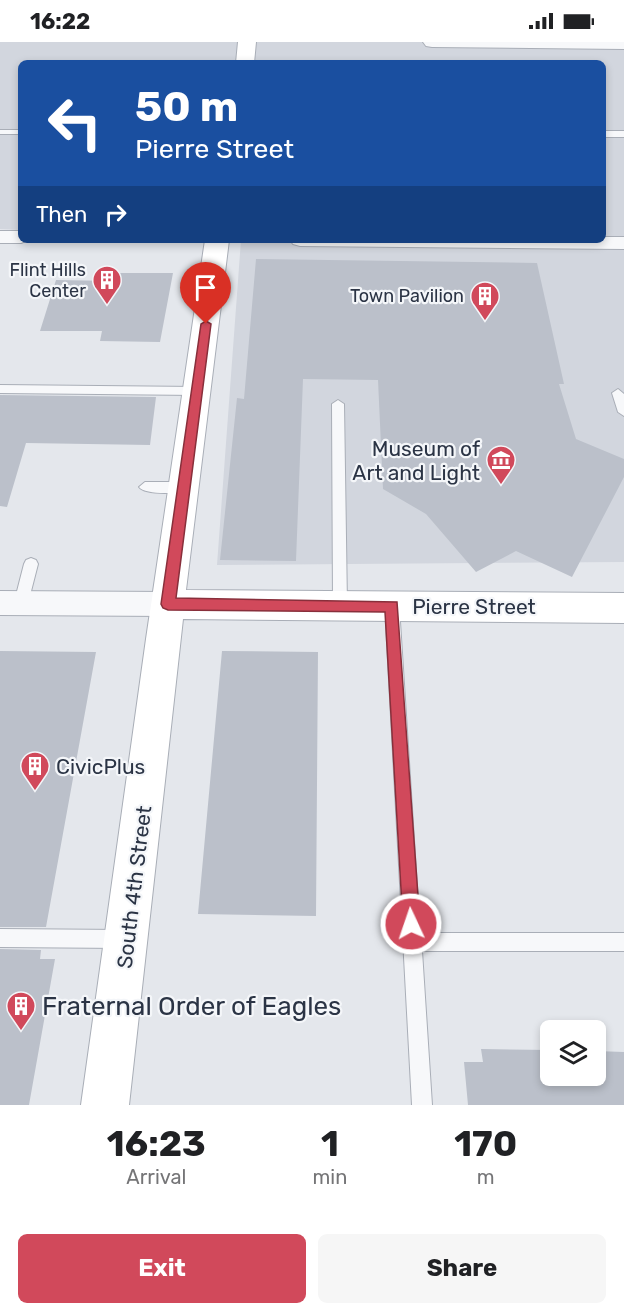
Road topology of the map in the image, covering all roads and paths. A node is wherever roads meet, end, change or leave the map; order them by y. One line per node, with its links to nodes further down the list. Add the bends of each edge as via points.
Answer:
1 (247, 42): 4 (main road)
2 (432, 42): 3 (street)
3 (624, 44)
4 (244, 60)
5 (0, 132): 6 (lane)
6 (18, 132)
7 (606, 134): 8 (lane)
8 (624, 134)
9 (0, 237): 10 (street)
10 (18, 237)
11 (217, 243): 15 (main road, South 4th Street)
12 (606, 243): 13 (street)
13 (624, 243)
14 (0, 389): 15 (lane)
15 (197, 390): 20 (main road, South 4th Street)
16 (624, 395): 18 (lane, via 618,393)
17 (338, 404): 24 (lane)
18 (624, 412)
19 (145, 487): 20 (lane)
20 (184, 487): 23 (main road, South 4th Street)
21 (31, 564): 22 (lane)
22 (10, 603): 23 (street, Pierre Street)
23 (168, 604): 24 (main road, Pierre Street); 28 (main road, South 4th Street)
24 (340, 605): 25 (main road, Pierre Street)
25 (392, 606): 26 (main road, Pierre Street); 29 (lane)
26 (624, 608)
27 (0, 938): 28 (lane)
28 (128, 939): 31 (main road, South 4th Street)
29 (412, 942): 30 (lane); 32 (lane)
30 (624, 942)
31 (105, 1105)
32 (422, 1105)

